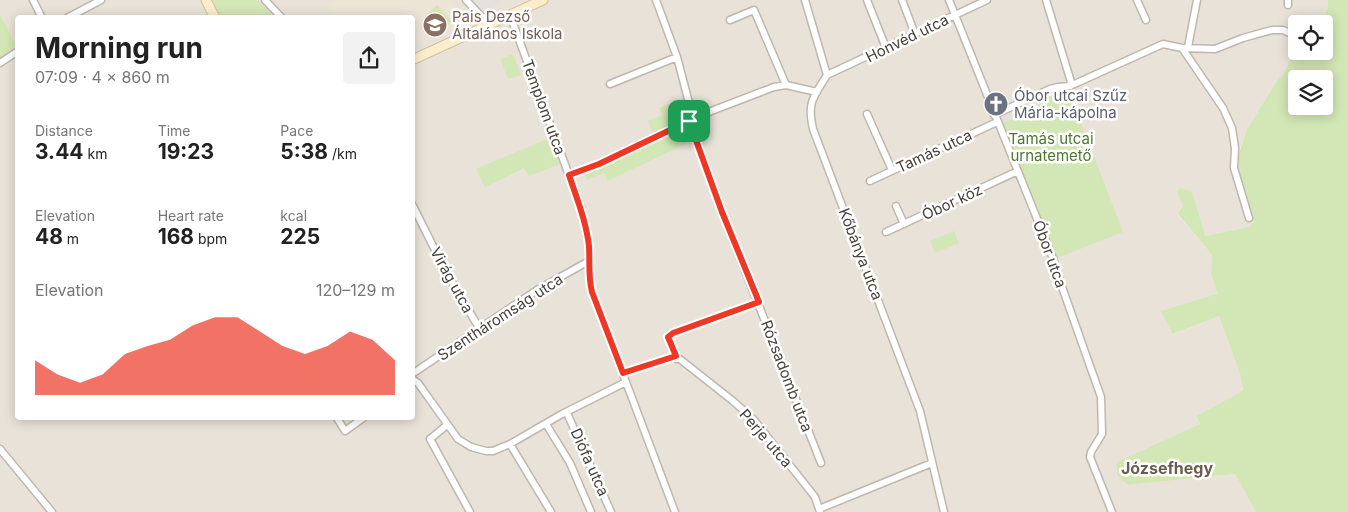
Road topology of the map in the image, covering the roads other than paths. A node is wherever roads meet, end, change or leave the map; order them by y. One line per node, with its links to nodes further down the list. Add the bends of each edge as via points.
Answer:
1 (33, 0): 16 (street)
2 (101, 0): 17 (street)
3 (206, 0): 18 (street)
4 (265, 0): 19 (street)
5 (466, 0): 24 (street)
6 (543, 0): 20 (street)
7 (656, 0): 30 (street, Rózsadomb utca)
8 (805, 0): 33 (street)
9 (867, 0): 27 (street)
10 (902, 0): 26 (street)
11 (949, 0): 21 (street, Óbor utca)
12 (987, 0): 21 (street, Honvéd utca)
13 (1046, 0): 36 (street)
14 (1137, 0): 23 (street)
15 (1197, 0): 28 (street)
16 (40, 15)
17 (73, 15)
18 (214, 15)
19 (279, 15)
20 (510, 15): 24 (street); 44 (street, Templom utca)
21 (954, 15): 26 (street, Honvéd utca); 39 (street, Óbor utca)
22 (730, 20): 35 (street, via 754,10)
23 (1146, 20)
24 (487, 26): 31 (street)
25 (1288, 32): 28 (street, via 1272,30 1215,49)
26 (915, 34): 27 (street, Honvéd utca)
27 (886, 48): 33 (street, Honvéd utca)
28 (1185, 48): 36 (street, via 1168,44 1157,46); 48 (street, via 1232,128 1234,168)
29 (15, 53): 32 (street)
30 (677, 57): 34 (street); 40 (street, Rózsadomb utca)
31 (415, 59)
32 (0, 63)
33 (827, 75): 37 (street, Kőbánya utca)
34 (610, 84)
35 (786, 85): 37 (street); 40 (street)
36 (1070, 86): 39 (street, via 1050,89)
37 (817, 92): 66 (street, Kőbánya utca, via 810,108 813,129 911,384)
38 (867, 114): 42 (street)
39 (994, 115): 41 (street, Óbor utca)
40 (691, 119): 44 (street, via 599,164); 52 (street, Rózsadomb utca, via 722,212)
41 (997, 122): 42 (street, Tamás utca); 43 (street, Óbor utca)
42 (892, 170): 45 (street, Tamás utca)
43 (1018, 171): 49 (street, Óbor köz); 76 (street, Óbor utca, via 1054,260 1101,397 1102,434 1090,456)
44 (569, 175): 51 (street, Templom utca, via 586,228)
45 (870, 181)
46 (896, 206): 49 (street)
47 (415, 210): 53 (street, Virág utca)
48 (1249, 218)
49 (904, 224): 50 (street, Óbor köz)
50 (886, 232)
51 (589, 262): 53 (street, Szentháromság utca, via 537,290); 56 (street, Templom utca, via 592,292)
52 (759, 302): 54 (street, via 670,334 668,337); 67 (street, Rózsadomb utca)
53 (479, 328): 55 (street, Szentháromság utca)
54 (676, 357): 56 (street); 68 (street, Perje utca, via 754,420 815,497)
55 (415, 372)
56 (623, 373): 58 (street, Templom utca)
57 (415, 381): 63 (street)
58 (626, 382): 59 (street); 74 (street, Templom utca)
59 (567, 413): 62 (street); 73 (street, Diófa utca)
60 (338, 420): 61 (street, via 345,431)
61 (360, 420)
62 (546, 424): 64 (street); 72 (street, via 570,463)
63 (447, 425): 64 (street, via 464,444 478,450 493,451); 70 (street, via 430,439)
64 (510, 444): 71 (street)
65 (0, 449): 69 (street)
66 (932, 462): 68 (street); 75 (street, Kőbánya utca)
67 (821, 463)
68 (820, 510)
69 (52, 512)
70 (470, 512)
71 (551, 512)
72 (591, 512)
73 (611, 512)
74 (675, 512)
75 (944, 512)
76 (1112, 512)

